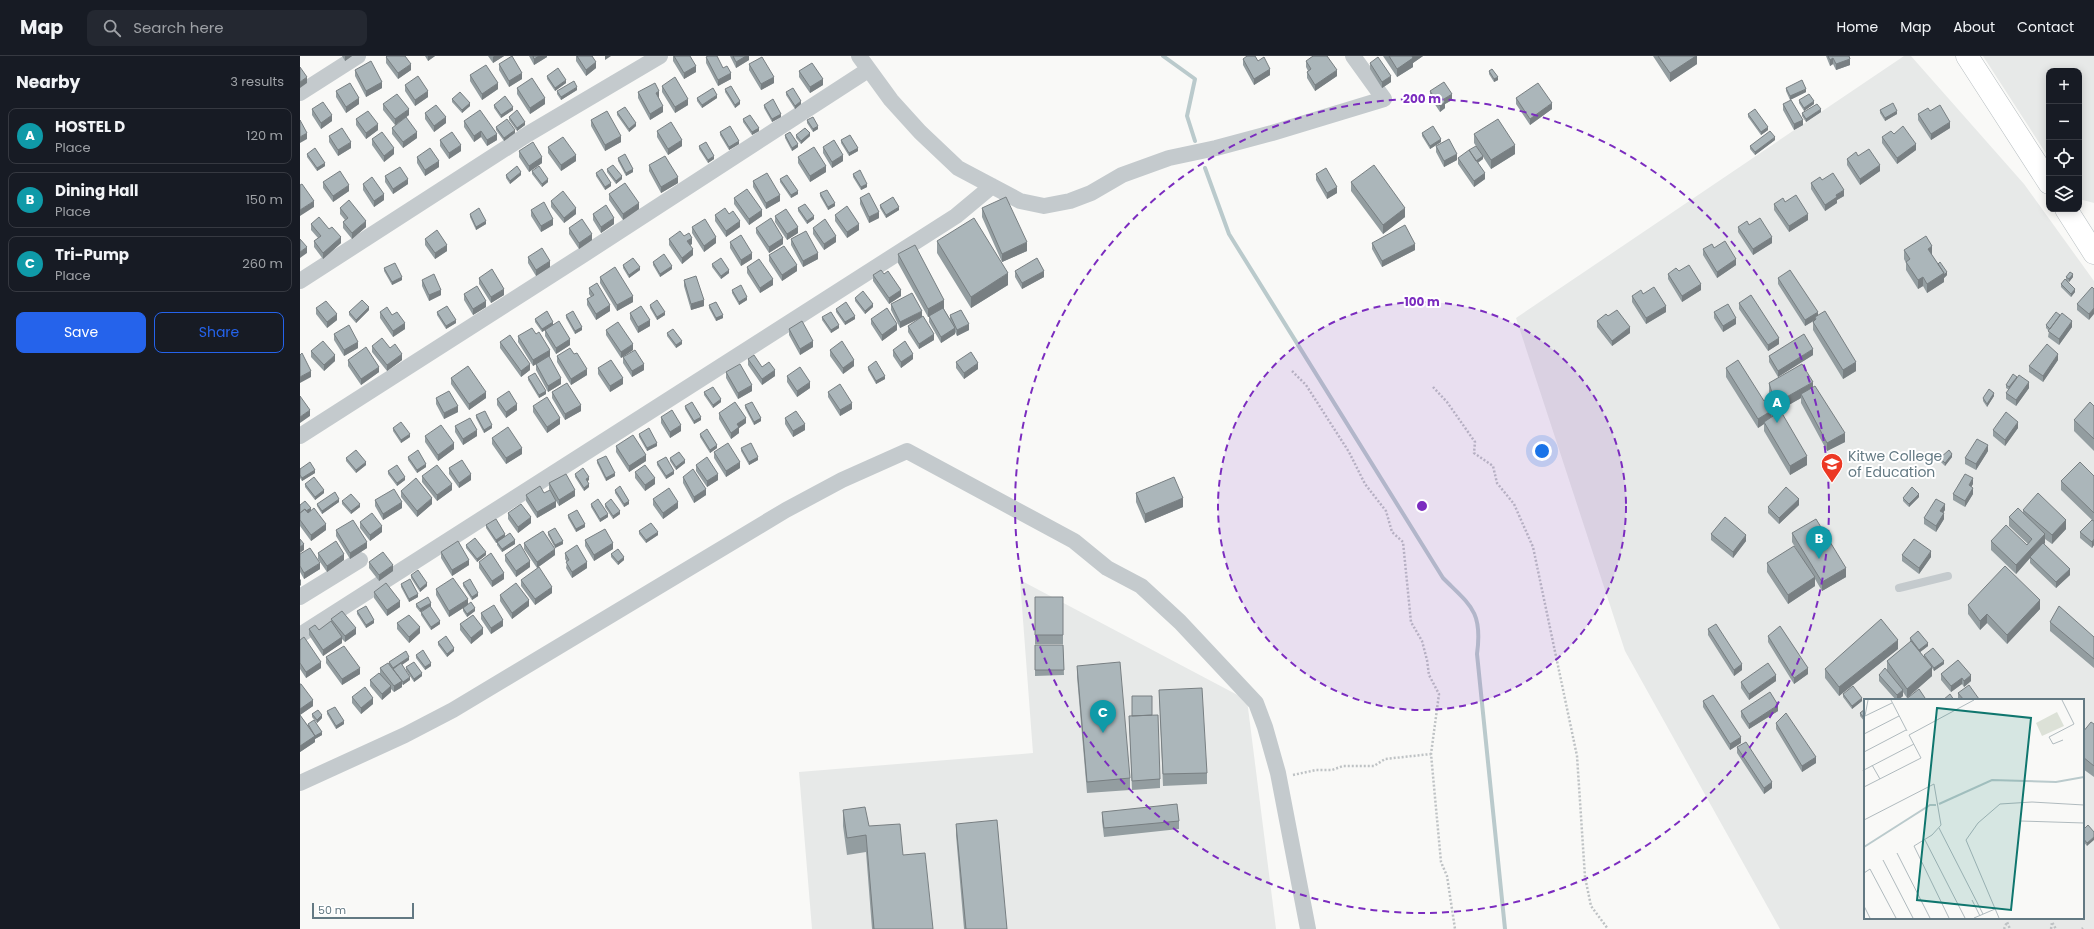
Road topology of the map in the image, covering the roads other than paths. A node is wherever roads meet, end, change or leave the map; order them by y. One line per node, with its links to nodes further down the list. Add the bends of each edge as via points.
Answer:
1 (358, 56): 7 (street)
2 (660, 56): 12 (street, via 528,134)
3 (859, 56): 6 (street)
4 (1353, 56): 9 (street, via 1384,99 1272,133 1169,158 1122,176 1070,201 1044,206 1010,196)
5 (1967, 56): 8 (street)
6 (868, 70): 9 (street, via 920,132 958,168); 13 (street)
7 (300, 93)
8 (2046, 178)
9 (992, 186): 18 (street, via 956,216)
10 (2068, 212): 11 (street)
11 (2094, 252)
12 (300, 281)
13 (300, 436)
14 (360, 560): 17 (street)
15 (1948, 576): 16 (lane)
16 (1899, 588)
17 (300, 597)
18 (300, 635)
19 (301, 782): 20 (street, via 405,735 453,710 786,510 842,480 907,451 1074,541 1107,568 1141,586 1180,622 1256,703 1266,727 1278,773)
20 (1308, 929)

